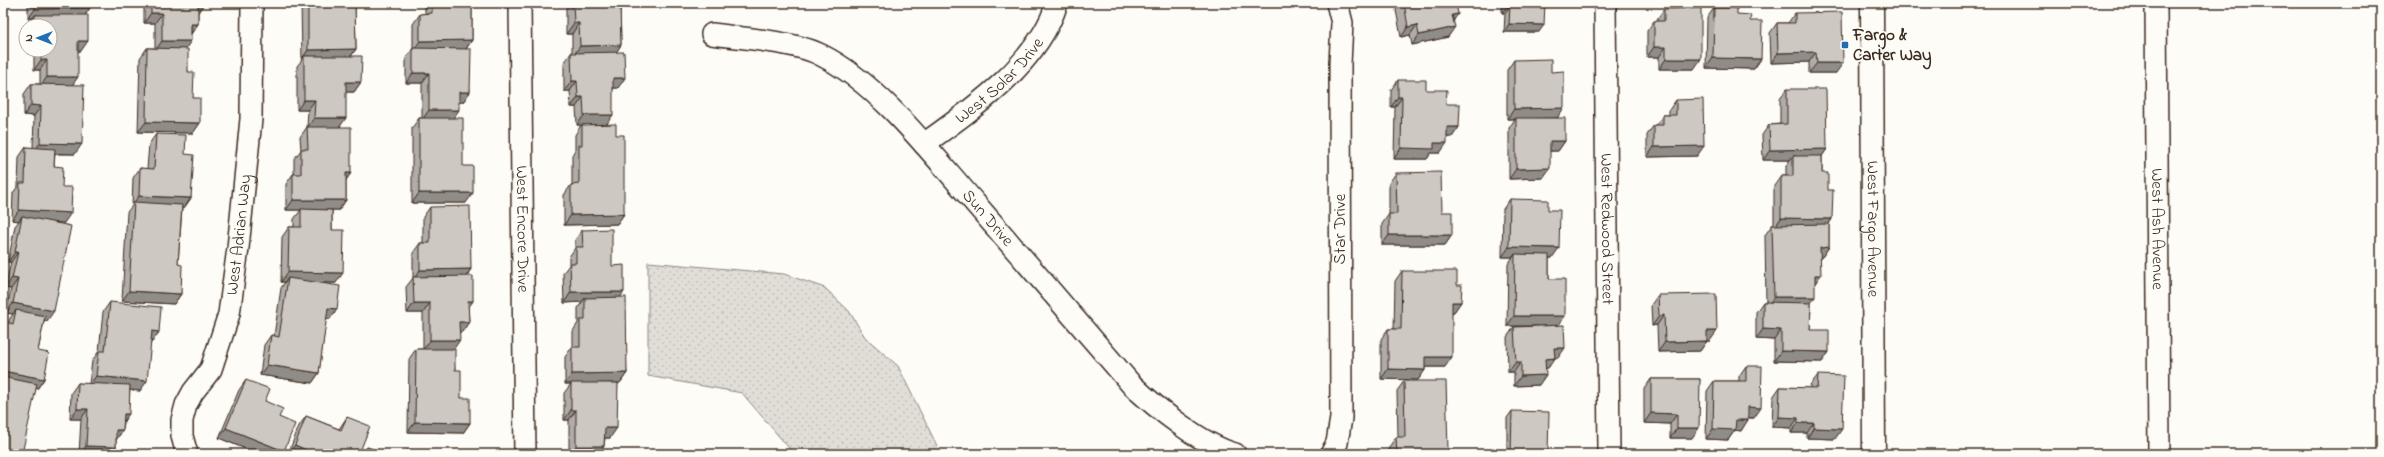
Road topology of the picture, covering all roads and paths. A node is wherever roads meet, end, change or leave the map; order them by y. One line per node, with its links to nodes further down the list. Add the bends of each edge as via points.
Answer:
1 (252, 3): 10 (street, West Adrian Way, via 251,119 229,314 211,369 186,405 182,420 182,436)
2 (520, 3): 11 (street, West Encore Drive)
3 (1057, 3): 9 (street, West Solar Drive, via 1049,25 1029,54 981,101)
4 (1337, 3): 13 (street, Star Drive, via 1342,24 1341,418 1337,443)
5 (1605, 3): 14 (street, West Redwood Street)
6 (1872, 3): 15 (main road, West Fargo Avenue)
7 (2156, 3): 16 (street, West Ash Avenue)
8 (712, 34): 9 (street, Sun Drive, via 801,48 841,65 862,82)
9 (924, 144): 12 (street, Sun Drive, via 1130,384 1159,410 1218,447)
10 (187, 454)
11 (525, 454)
12 (1235, 454)
13 (1331, 454)
14 (1610, 454)
15 (1874, 454)
16 (2159, 454)

